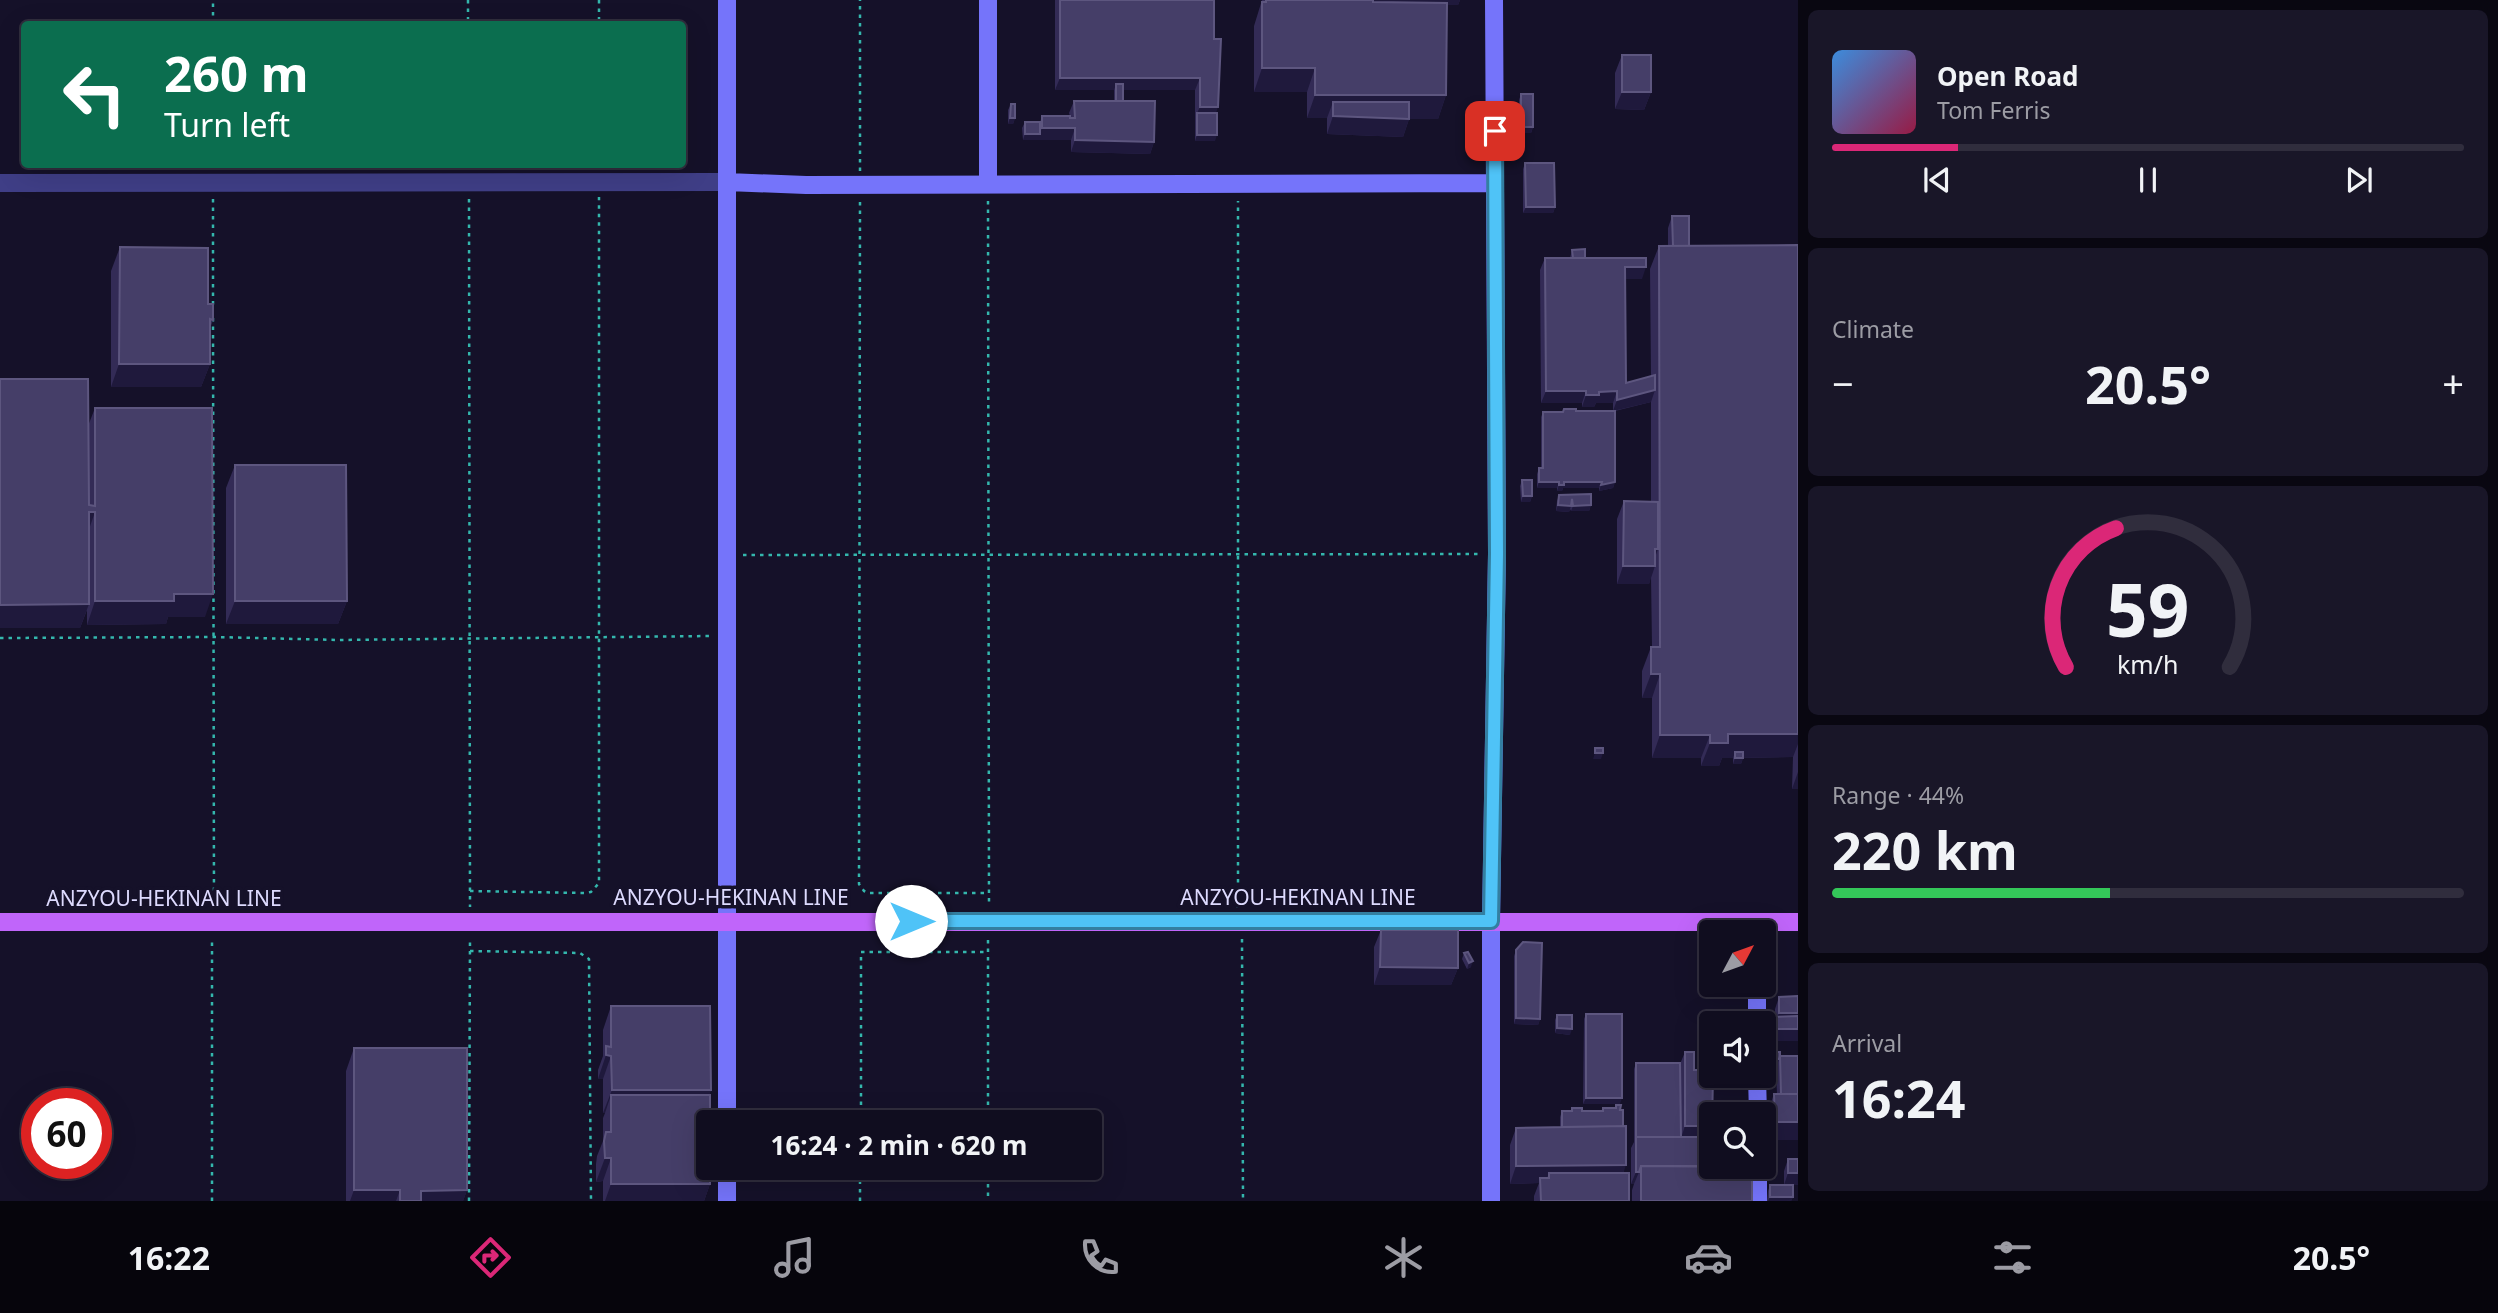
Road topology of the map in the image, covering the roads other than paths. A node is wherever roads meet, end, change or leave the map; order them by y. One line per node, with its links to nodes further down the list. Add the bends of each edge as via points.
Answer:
1 (727, 0): 4 (street)
2 (988, 0): 7 (street)
3 (1494, 0): 6 (street)
4 (727, 182): 5 (street); 7 (street); 8 (street)
5 (0, 183)
6 (1495, 183): 7 (street); 9 (street, via 1497,554)
7 (988, 184)
8 (727, 921): 9 (main road, ANZYOU-HEKINAN LINE); 10 (main road, ANZYOU-HEKINAN LINE); 14 (street)
9 (1491, 921): 13 (main road, ANZYOU-HEKINAN LINE); 18 (street)
10 (0, 922)
11 (1798, 922): 12 (main road, ANZYOU-HEKINAN LINE)
12 (1776, 925)
13 (1699, 926)
14 (727, 1110)
15 (1758, 1179): 19 (street)
16 (727, 1180): 17 (street)
17 (727, 1201)
18 (1491, 1201)
19 (1758, 1201)

